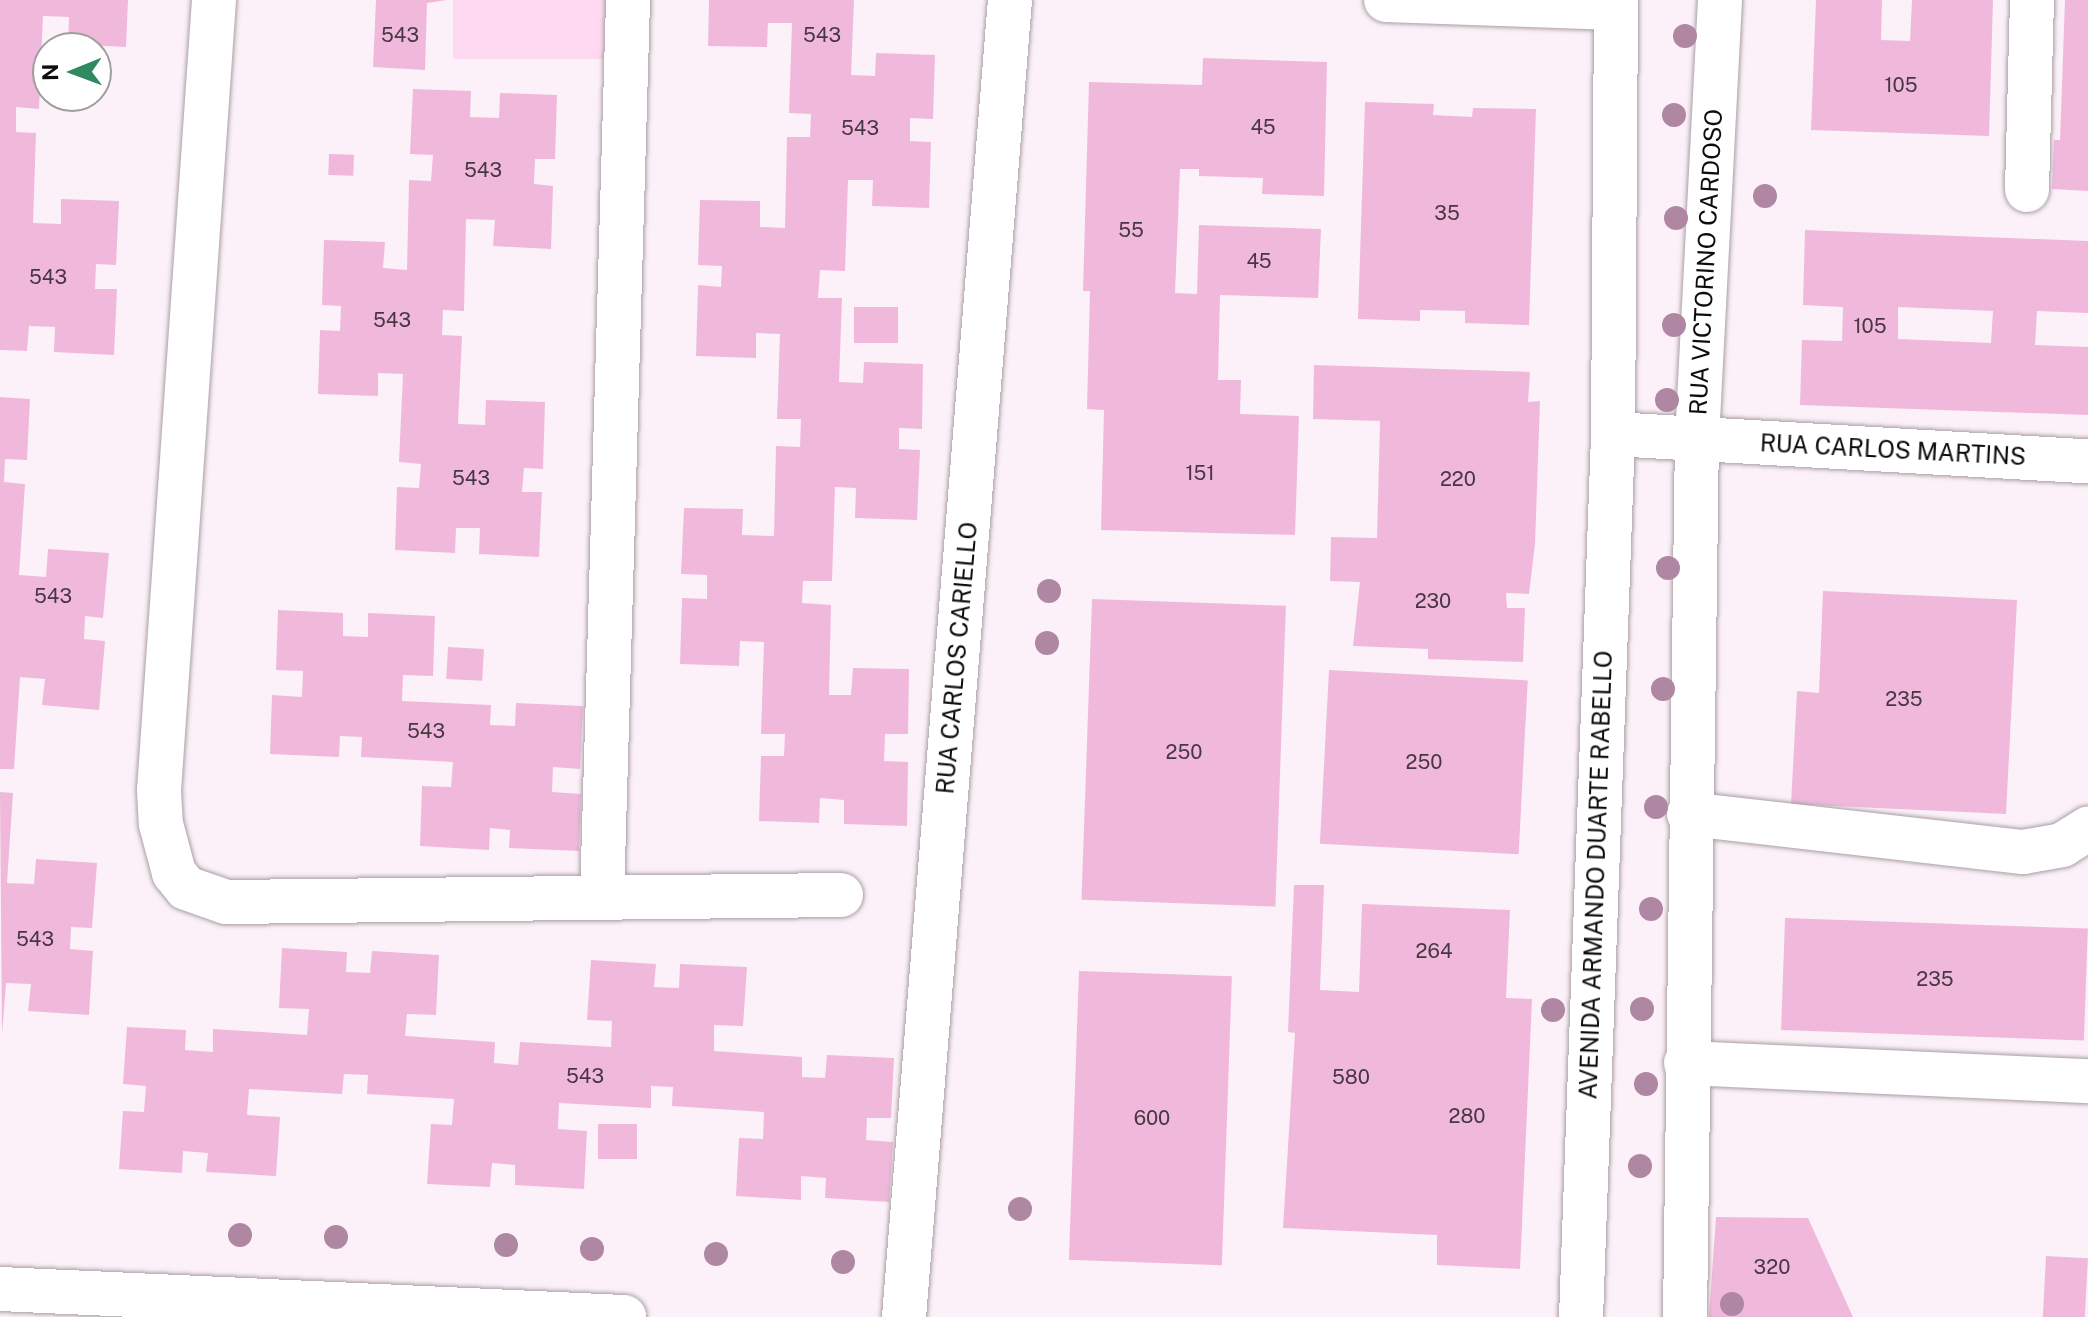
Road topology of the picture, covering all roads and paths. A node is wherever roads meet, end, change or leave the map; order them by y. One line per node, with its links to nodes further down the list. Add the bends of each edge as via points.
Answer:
1 (214, 0): 15 (street, via 159,790 161,824 174,873 186,888 226,902)
2 (628, 0): 15 (street)
3 (1010, 0): 21 (street, RUA CARLOS CARIELLO)
4 (1386, 0): 7 (street)
5 (1720, 0): 10 (street, RUA VICTORINO CARDOSO)
6 (2032, 0): 8 (street)
7 (1615, 4): 9 (street)
8 (2027, 190)
9 (1613, 434): 10 (street, RUA VICTORINO CARDOSO); 22 (street, AVENIDA ARMANDO DUARTE RABELLO)
10 (1697, 439): 11 (street, RUA CARLOS MARTINS); 12 (street)
11 (2088, 461)
12 (1689, 814): 13 (street, via 2023,852 2062,845); 16 (street)
13 (2088, 829)
14 (841, 895): 15 (street)
15 (602, 898)
16 (1686, 1063): 17 (street); 23 (street)
17 (2088, 1081)
18 (0, 1289): 19 (street)
19 (155, 1306): 20 (street)
20 (624, 1317)
21 (904, 1317)
22 (1581, 1317)
23 (1685, 1317)

